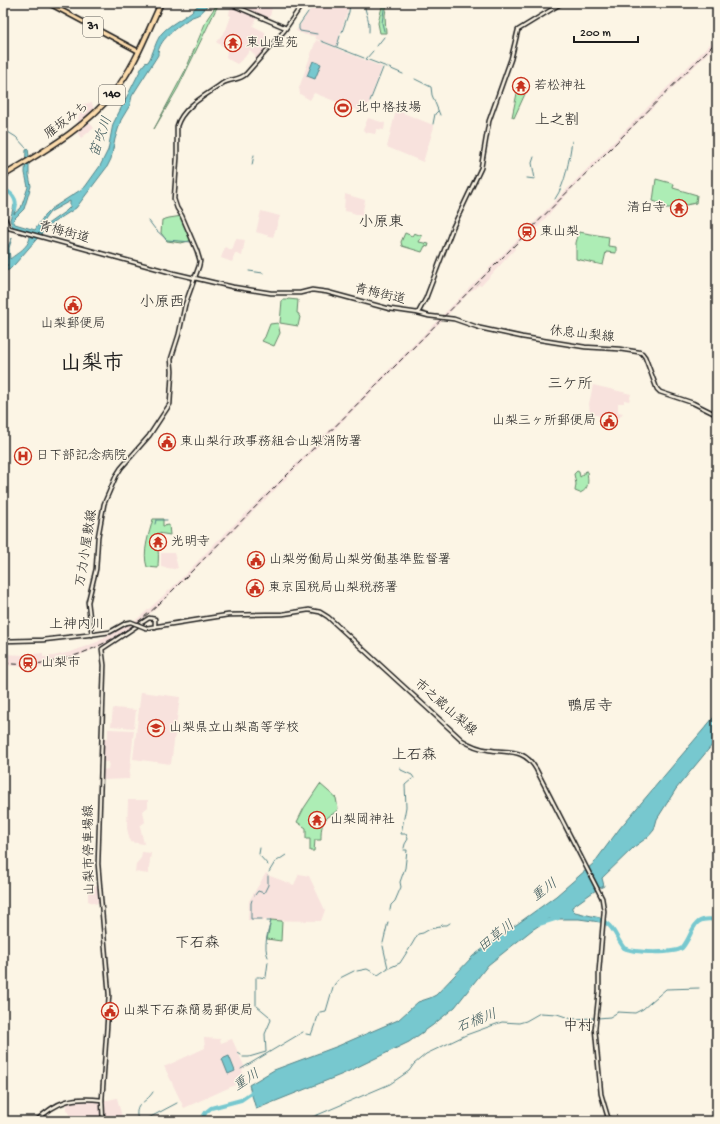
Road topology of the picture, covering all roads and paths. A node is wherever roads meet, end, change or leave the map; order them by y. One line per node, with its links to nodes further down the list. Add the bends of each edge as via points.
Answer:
1 (48, 3): 7 (main road, 31)
2 (161, 3): 7 (highway, 雁坂みち / 140)
3 (228, 3): 6 (main road)
4 (303, 3): 6 (main road, 万力小屋敷線)
5 (562, 3): 11 (main road, 青梅街道, via 518,30 511,59 489,122 481,168 453,227)
6 (286, 28): 10 (main road, 万力小屋敷線, via 243,77 223,83 188,109 178,123 174,199 199,256)
7 (138, 51): 8 (highway, 雁坂みち / 140, via 115,92 97,111 78,128)
8 (3, 176)
9 (3, 214): 10 (main road, 青梅街道, via 9,228)
10 (195, 279): 11 (main road, 青梅街道, via 259,292 323,291 390,309); 14 (main road, 万力小屋敷線, via 185,305 171,359 170,404 149,436 121,468 104,504 98,536 96,569 88,602)
11 (418, 313): 12 (main road, 休息山梨線, via 454,319 480,328 522,337 585,347 620,348 642,353 660,392)
12 (717, 415)
13 (155, 627): 14 (main road, 市之蔵山梨線, bridge, via 146,628 131,622 110,632); 16 (main road, 山梨市停車場線, via 154,619 149,618 102,649 104,665 98,864 109,994); 19 (main road, 市之蔵山梨線, via 228,615 318,611 325,614 462,740 480,748 512,751 530,760 603,902 599,991 595,1018 600,1089)
14 (92, 635): 15 (main road)
15 (3, 641)
16 (102, 1100): 17 (main road, via 84,1098 65,1101); 18 (main road, 山梨市停車場線)
17 (36, 1121)
18 (103, 1121)
19 (609, 1121)

